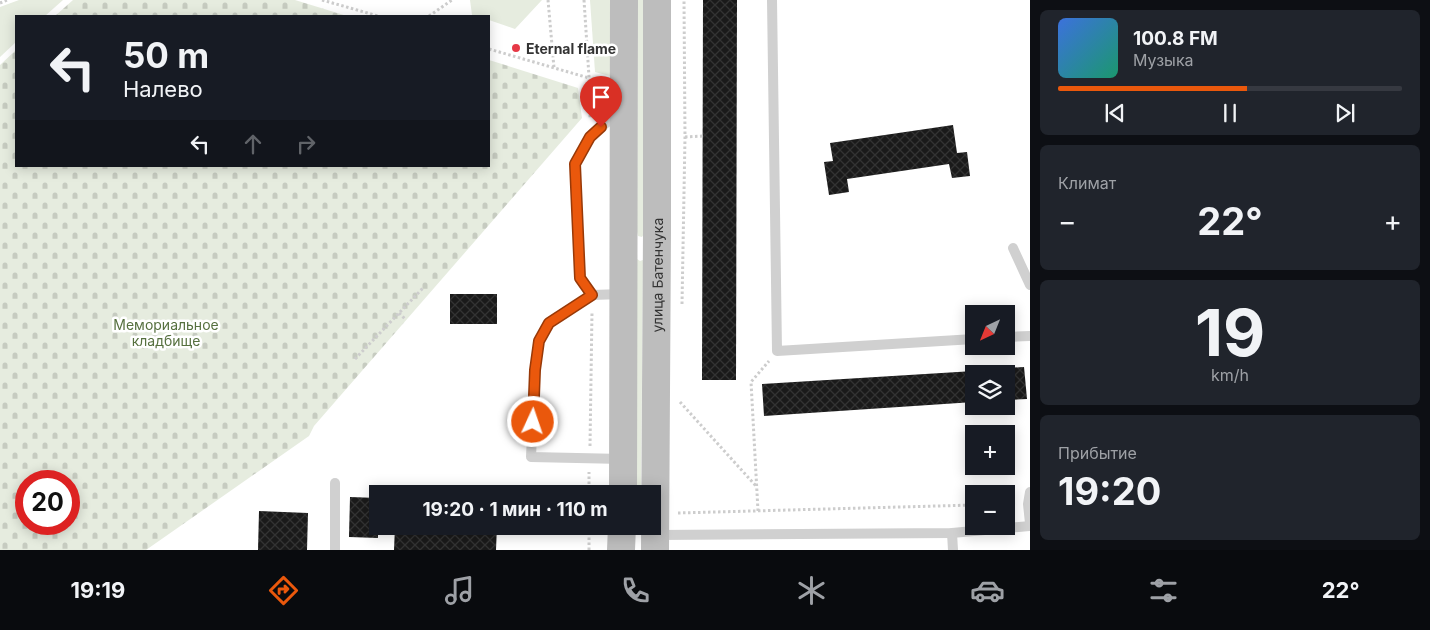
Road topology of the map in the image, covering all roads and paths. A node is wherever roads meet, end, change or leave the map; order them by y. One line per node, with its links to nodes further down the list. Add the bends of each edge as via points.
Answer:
1 (7, 0): 8 (path)
2 (322, 0): 9 (path)
3 (452, 0): 10 (path)
4 (548, 0): 12 (path)
5 (624, 0): 14 (main road)
6 (657, 0): 18 (main road, улица Батенчука)
7 (772, 0): 29 (lane)
8 (0, 3)
9 (374, 15)
10 (430, 15)
11 (490, 49): 12 (path)
12 (554, 68): 13 (path)
13 (589, 78)
14 (623, 108): 17 (main road); 23 (lane, via 590,137 575,164 580,278)
15 (703, 136): 16 (path)
16 (685, 137)
17 (624, 231): 18 (main road, via 635,244 644,248 652,245); 22 (main road)
18 (657, 232): 44 (main road, улица Батенчука)
19 (1013, 248): 20 (lane)
20 (1030, 285)
21 (423, 288): 24 (path)
22 (623, 294): 23 (lane); 32 (main road)
23 (592, 295): 32 (lane, via 549,323 539,341 531,457)
24 (399, 313): 25 (path); 30 (path)
25 (406, 320)
26 (1030, 336): 27 (lane)
27 (1015, 337)
28 (965, 340): 29 (lane)
29 (777, 351): 35 (path, via 751,382)
30 (355, 359)
31 (680, 402): 35 (path)
32 (624, 458): 34 (main road)
33 (335, 483): 45 (lane)
34 (623, 485)
35 (756, 486): 38 (path)
36 (1030, 492): 40 (lane)
37 (965, 505): 38 (path)
38 (758, 511): 39 (path)
39 (678, 513)
40 (1030, 524): 41 (lane)
41 (952, 533): 44 (lane); 48 (lane)
42 (589, 535): 46 (path)
43 (622, 535): 47 (main road)
44 (655, 542)
45 (335, 550)
46 (589, 550)
47 (621, 550)
48 (953, 550)

